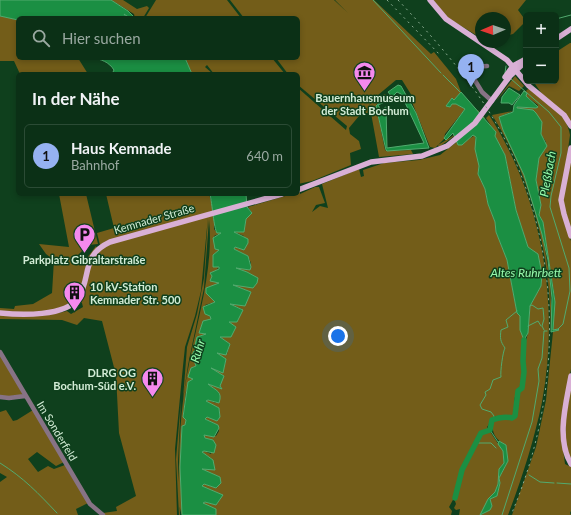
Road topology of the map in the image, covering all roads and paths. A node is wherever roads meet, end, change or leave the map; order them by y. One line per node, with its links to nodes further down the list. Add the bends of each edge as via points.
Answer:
1 (430, 0): 6 (main road, via 446,19)
2 (571, 29): 3 (main road)
3 (559, 37)
4 (523, 62): 6 (main road)
5 (487, 66): 10 (street, via 475,67 471,74 482,92)
6 (516, 67): 7 (main road); 8 (main road); 10 (main road)
7 (523, 75)
8 (523, 76)
9 (530, 84): 11 (main road, via 564,115)
10 (492, 101): 13 (main road, via 464,134 447,146 422,156 371,162)
11 (571, 126)
12 (571, 148): 15 (main road, via 561,200)
13 (300, 189)
14 (275, 196): 16 (main road, Kemnader Straße, via 108,243 94,254 87,268 80,296 67,309)
15 (571, 236)
16 (0, 313)
17 (0, 352): 19 (street, Im Sonderfeld)
18 (571, 376): 21 (main road, via 563,436 564,448)
19 (25, 396): 20 (street); 22 (street, Im Sonderfeld, via 90,504)
20 (0, 398)
21 (571, 464)
22 (103, 515)

